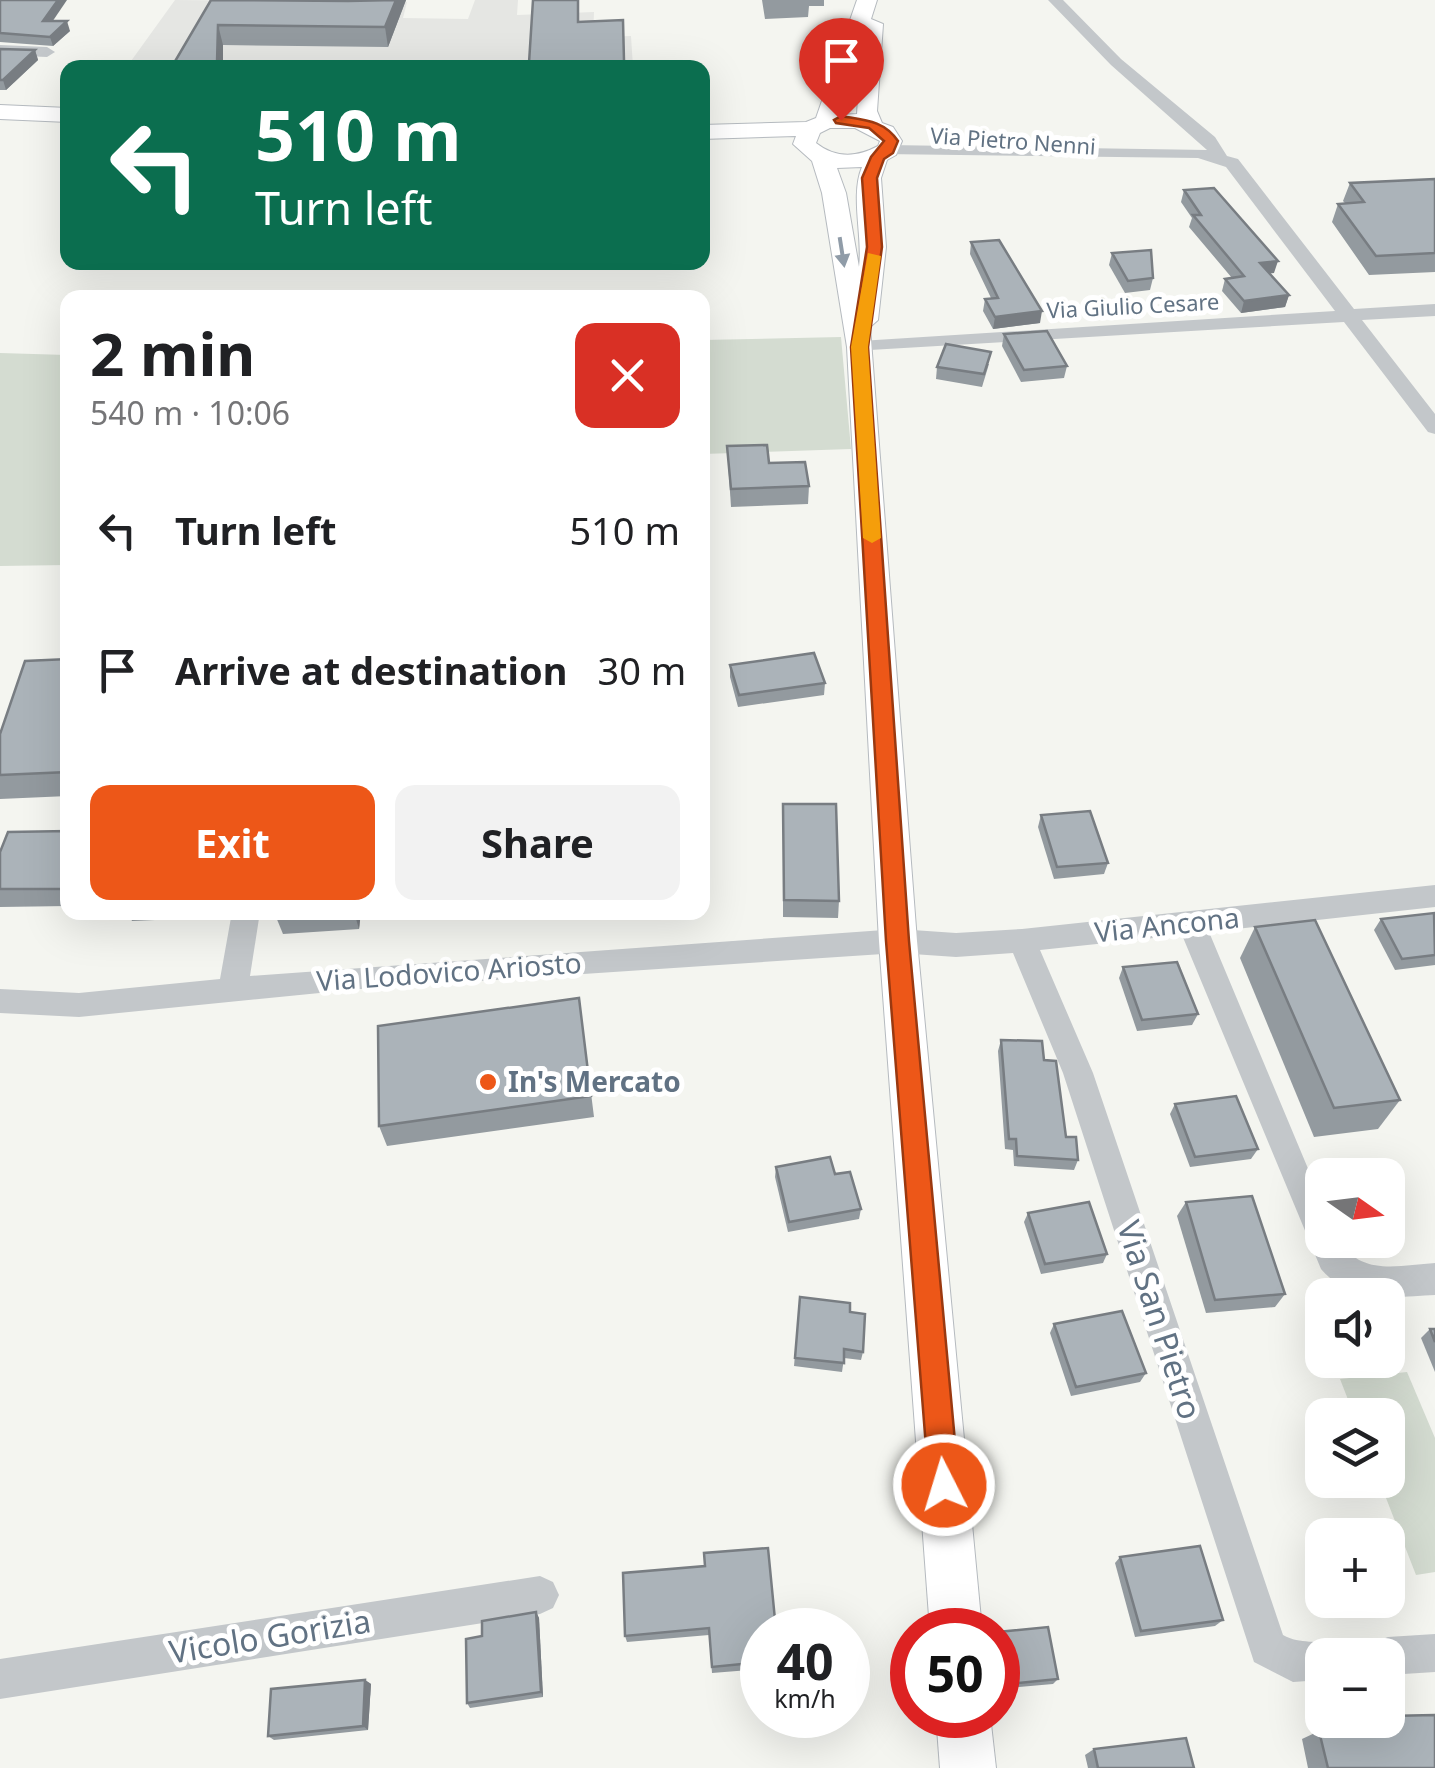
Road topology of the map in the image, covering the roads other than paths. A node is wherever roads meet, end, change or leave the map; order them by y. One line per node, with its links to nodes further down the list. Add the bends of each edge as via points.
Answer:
1 (870, 0): 8 (main road); 9 (main road, via 866,110)
2 (1055, 0): 11 (street)
3 (0, 50): 4 (street)
4 (47, 52)
5 (0, 112): 6 (main road)
6 (60, 114)
7 (710, 133): 8 (main road)
8 (817, 140): 9 (main road); 9 (main road, via 842,162); 10 (main road); 14 (main road, one-way to 14, via 834,193)
9 (881, 141): 11 (street, Via Pietro Nenni); 14 (main road, via 870,178 874,247)
10 (710, 143)
11 (1219, 156): 13 (street, via 1241,170)
12 (1435, 310): 13 (street, Via Giulio Cesare)
13 (1350, 318): 14 (street, Via Giulio Cesare); 15 (street)
14 (860, 347): 19 (main road)
15 (1435, 428)
16 (1435, 896): 18 (street, Via Ancona)
17 (245, 920): 21 (street)
18 (1191, 922): 20 (street, Via Ancona); 23 (street)
19 (898, 941): 20 (street, Via Ancona); 21 (street, Via Lodovico Ariosto); 27 (main road)
20 (1022, 941): 30 (street, Via San Pietro, via 1078,1073 1268,1648)
21 (233, 990): 22 (street, Via Lodovico Ariosto, via 78,1005)
22 (0, 1001)
23 (1305, 1199)
24 (1331, 1258): 25 (street, via 1348,1278 1368,1282)
25 (1435, 1278)
26 (540, 1595): 31 (street, Vicolo Gorizia)
27 (954, 1608)
28 (1435, 1653): 29 (street)
29 (1405, 1655)
30 (1305, 1661)
31 (0, 1679)
32 (965, 1738): 33 (main road)
33 (968, 1768)

